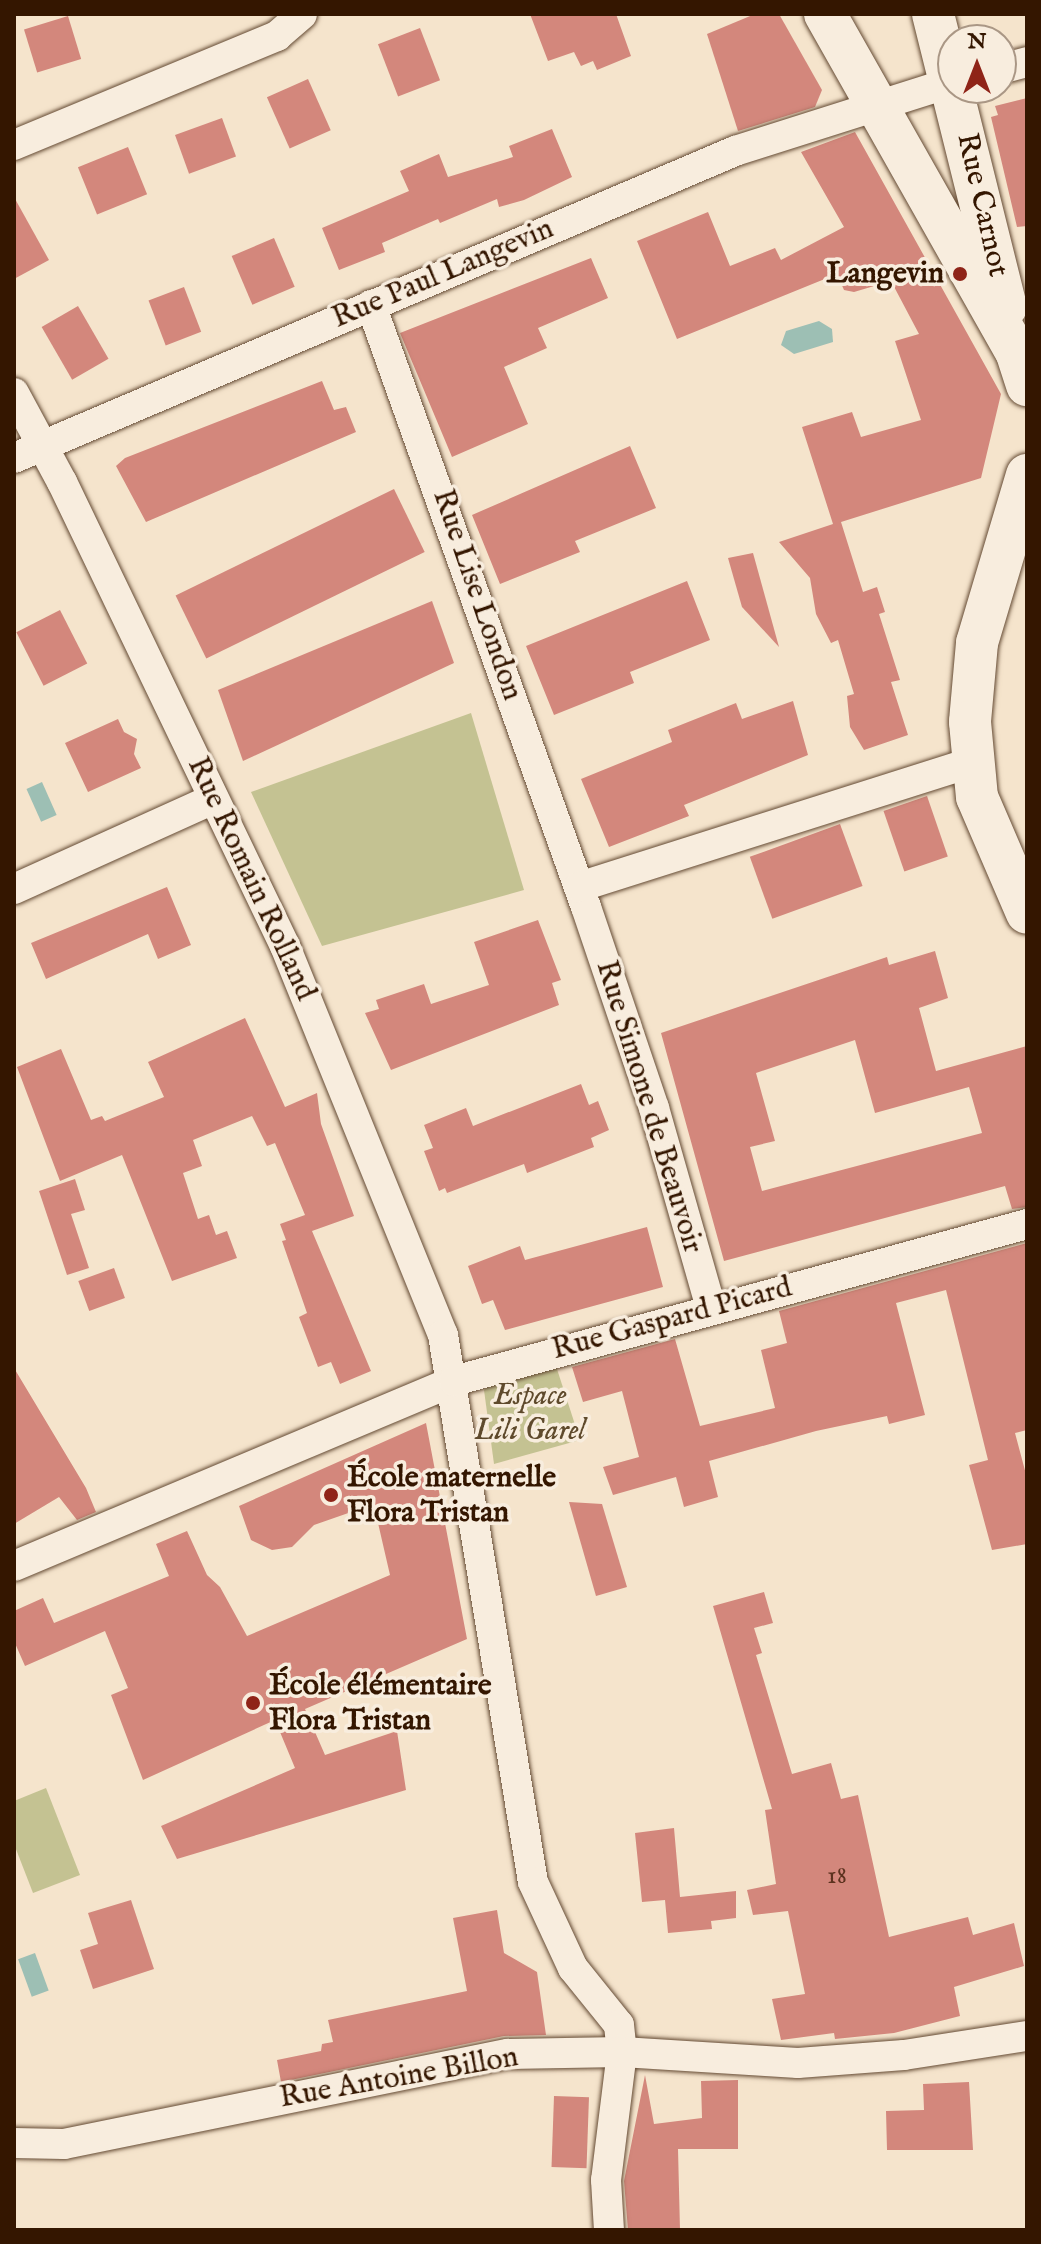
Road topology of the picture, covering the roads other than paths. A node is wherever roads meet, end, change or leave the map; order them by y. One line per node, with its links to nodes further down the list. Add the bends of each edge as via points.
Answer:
1 (302, 14): 6 (street, via 277,36)
2 (825, 14): 4 (main road)
3 (937, 86): 4 (street, Rue Paul Langevin)
4 (877, 103): 7 (street, Rue Paul Langevin, via 735,151); 8 (main road)
5 (957, 104): 8 (main road, Rue Carnot)
6 (14, 145)
7 (371, 305): 10 (street, Rue Paul Langevin); 16 (street, Rue Lise London)
8 (1022, 368)
9 (14, 393): 10 (street, Rue Romain Rolland)
10 (44, 444): 11 (street, Rue Paul Langevin); 14 (street, Rue Romain Rolland)
11 (14, 458)
12 (1027, 475): 13 (main road, via 977,643 970,722)
13 (974, 762): 16 (street); 17 (main road, via 977,797)
14 (213, 799): 15 (street); 20 (street, Rue Romain Rolland, via 295,968 443,1335)
15 (14, 889)
16 (582, 897): 19 (street, Rue Simone de Beauvoir, via 654,1108)
17 (1027, 913)
18 (1027, 1224): 19 (street, Rue Gaspard Picard)
19 (711, 1308): 20 (street, Rue Gaspard Picard)
20 (454, 1381): 21 (street, Rue Gaspard Picard); 23 (street, Rue Romain Rolland, via 495,1674 533,1882 573,1968 619,2025)
21 (14, 1566)
22 (1027, 2036): 23 (street, Rue Antoine Billon, via 904,2055 798,2063)
23 (622, 2052): 24 (street, Rue Antoine Billon, via 508,2054 64,2144); 25 (street, via 606,2180)
24 (14, 2143)
25 (609, 2230)

